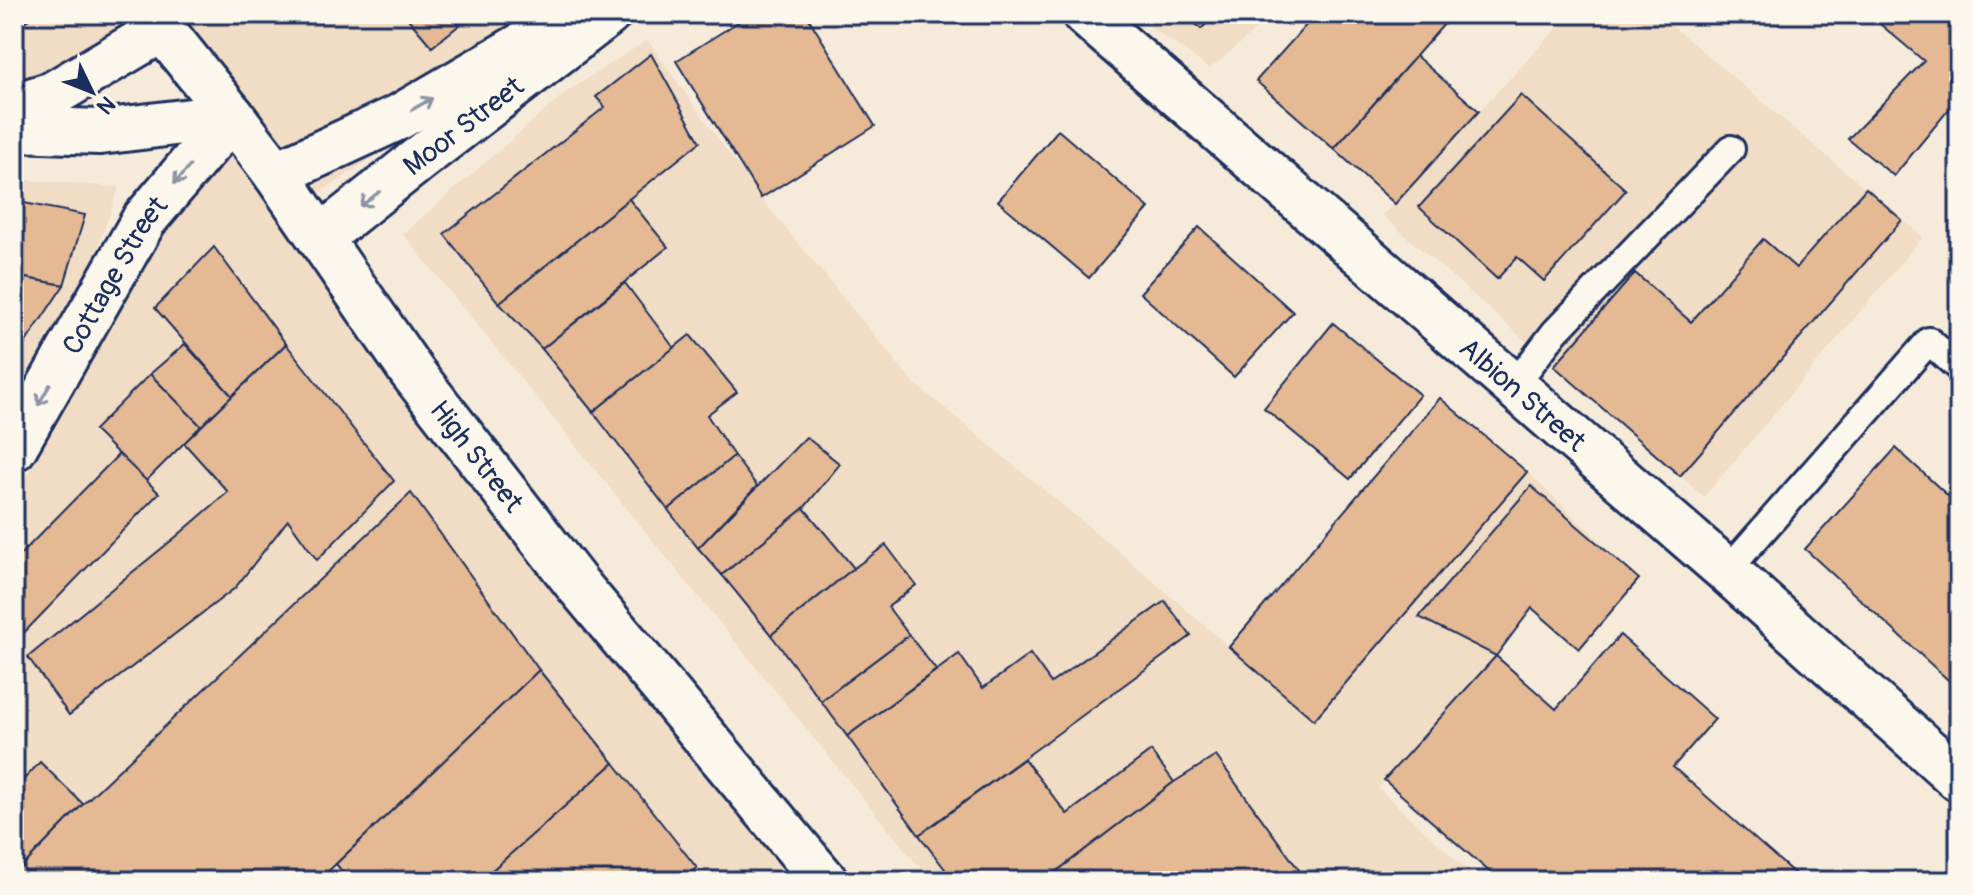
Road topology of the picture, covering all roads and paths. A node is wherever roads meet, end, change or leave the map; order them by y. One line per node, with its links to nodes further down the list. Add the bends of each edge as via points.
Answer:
1 (576, 14): 9 (street, Moor Street, one-way to 1, via 399,117)
2 (608, 14): 10 (street, Moor Street, one-way to 10)
3 (1085, 14): 12 (street, Albion Street)
4 (156, 22): 5 (street, via 53,94); 6 (street, High Street)
5 (14, 106)
6 (232, 116): 7 (street, via 100,132); 9 (street, High Street); 13 (street, Cottage Street, one-way to 13, via 144,220)
7 (14, 129)
8 (1731, 149): 12 (lane, via 1555,332)
9 (276, 174): 10 (street, High Street)
10 (320, 238): 16 (street, High Street, via 412,372 577,584)
11 (1959, 368): 14 (lane, via 1929,341)
12 (1513, 387): 14 (street, Albion Street)
13 (14, 448)
14 (1727, 571): 15 (street, Albion Street)
15 (1959, 779)
16 (825, 881)

